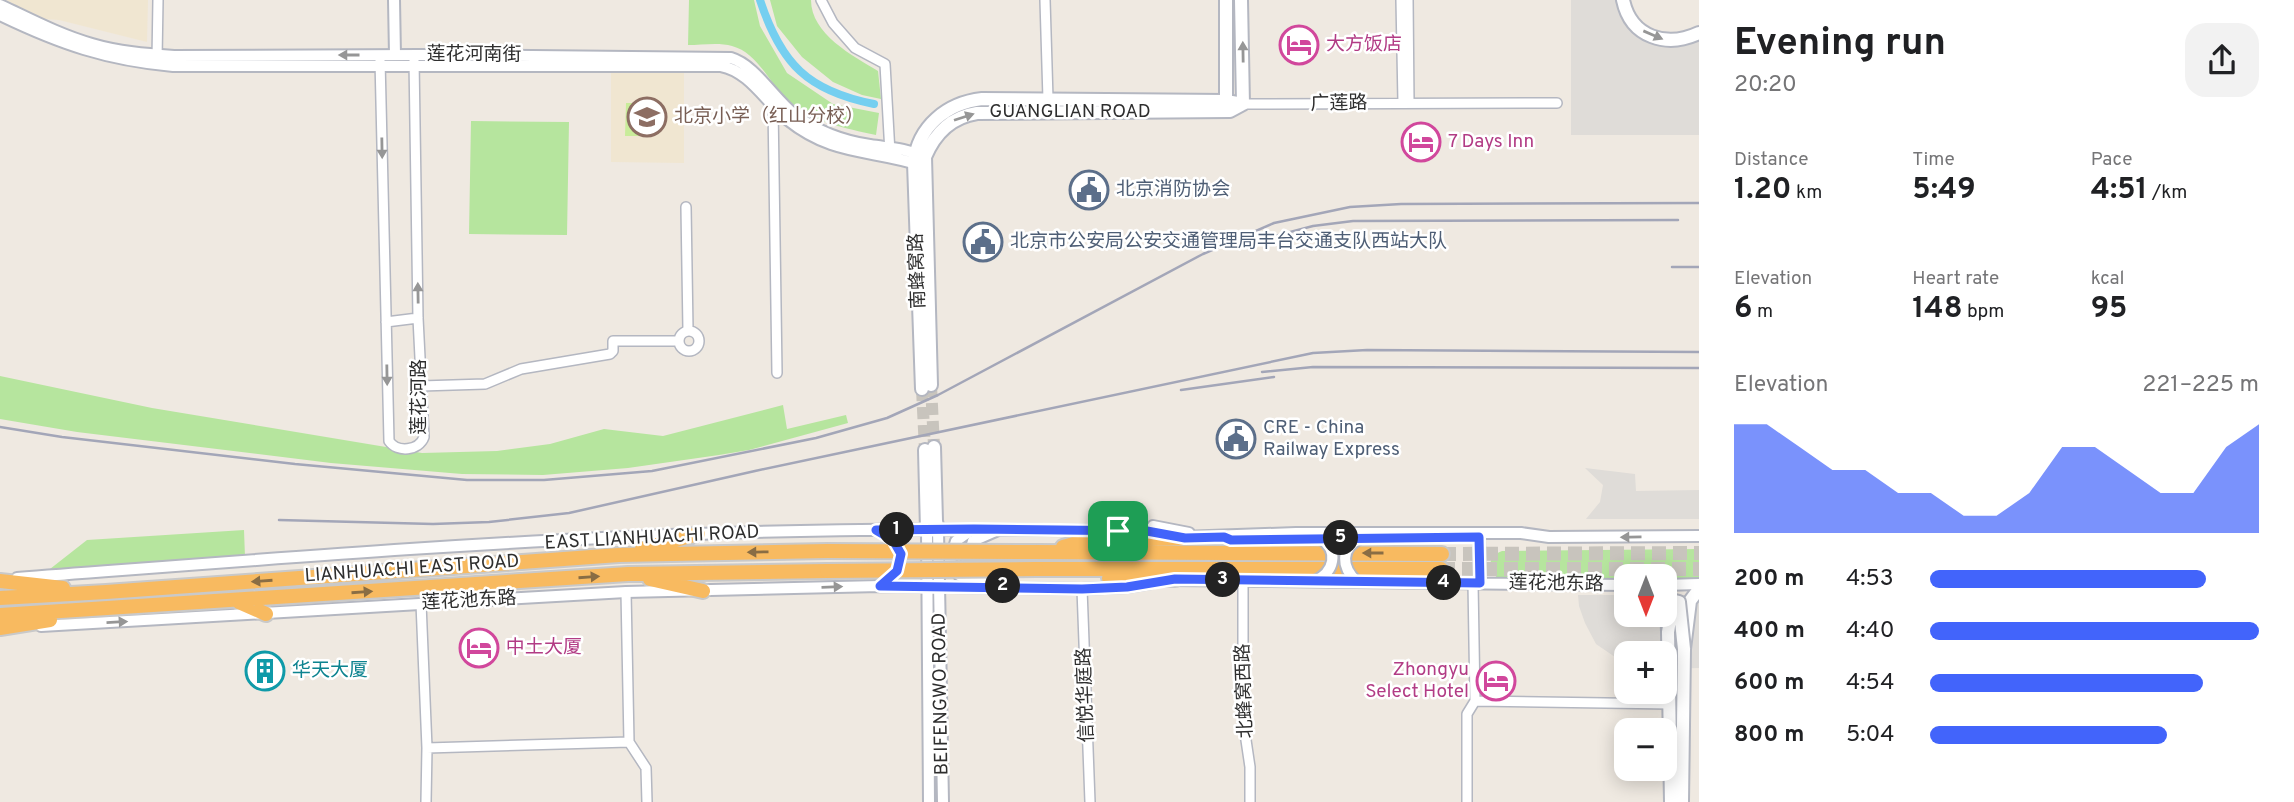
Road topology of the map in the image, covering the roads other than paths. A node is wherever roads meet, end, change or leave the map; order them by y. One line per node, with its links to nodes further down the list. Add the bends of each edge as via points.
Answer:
1 (158, 0): 14 (street)
2 (394, 0): 13 (street)
3 (821, 0): 23 (street, via 833,23 855,48 885,64)
4 (1045, 0): 17 (street)
5 (1226, 0): 18 (main road)
6 (1241, 0): 21 (main road, one-way to 6)
7 (1399, 0): 19 (street)
8 (1408, 0): 19 (street)
9 (1623, 0): 12 (main road, one-way to 12, via 1631,20 1656,38 1678,40)
10 (0, 5): 14 (street, 莲花河南街, via 65,35)
11 (0, 15): 14 (street, 莲花河南街, via 83,50 122,60)
12 (1699, 33)
13 (395, 55): 15 (street, 莲花河南街); 16 (street, 莲花河南街)
14 (157, 60): 16 (street, 莲花河南街)
15 (414, 60): 16 (street, 莲花河南街); 22 (street, 莲花河南街, via 721,66 742,74); 23 (street, 莲花河南街, via 731,58 746,64 786,107 816,127); 26 (street, 莲花河路, one-way to 15)
16 (380, 61): 27 (street, 莲花河路, one-way to 27)
17 (1048, 99): 18 (main road); 24 (main road, via 966,101 950,107 920,141)
18 (1226, 101): 21 (main road)
19 (1404, 103): 20 (street, 广莲路); 21 (street, 广莲路)
20 (1557, 103)
21 (1243, 104): 24 (main road, GUANGLIAN ROAD, one-way to 21, via 946,125 965,114 1230,111)
22 (773, 106): 23 (street, 莲花河南街, via 822,141 849,150); 30 (street)
23 (890, 152): 24 (street, 莲花河南街)
24 (920, 160): 32 (main road, 南蜂窝路)
25 (687, 207): 28 (street)
26 (418, 318): 27 (street); 31 (street, 莲花河路)
27 (386, 322): 31 (street, 莲花河路, one-way to 31, via 389,441 395,447 416,447 423,441)
28 (688, 330): 29 (street); 29 (street, via 697,334 697,347 684,350)
29 (678, 341): 31 (street, via 613,341 610,354 521,369 485,384)
30 (777, 373)
31 (421, 386)
32 (927, 387)
33 (929, 449): 37 (main road)
34 (974, 529): 35 (street); 37 (street, EAST LIANHUACHI ROAD); 63 (street, via 956,541 950,561 959,575)
35 (1001, 529): 38 (street); 64 (street, via 973,541 967,561 976,575)
36 (876, 530): 37 (street, EAST LIANHUACHI ROAD); 40 (street, EAST LIANHUACHI ROAD); 61 (street, via 893,540 901,554 897,571)
37 (933, 530): 62 (street)
38 (1118, 531): 39 (street, via 1148,525); 45 (street)
39 (1213, 533)
40 (698, 534): 50 (highway); 55 (street, EAST LIANHUACHI ROAD)
41 (1699, 536): 44 (street, one-way to 44)
42 (1224, 537): 44 (street, via 1521,533); 45 (street); 46 (street)
43 (1479, 537): 44 (street); 47 (street); 59 (street)
44 (1549, 537)
45 (1185, 538): 48 (highway, via 1088,540)
46 (1320, 538): 47 (street); 57 (street, bridge, via 1330,548 1332,561 1325,577)
47 (1361, 538): 58 (street, bridge, via 1352,543 1345,561)
48 (1042, 552): 49 (highway, one-way to 48); 50 (highway, LIANHUACHI EAST ROAD, one-way to 50, bridge)
49 (1442, 554)
50 (619, 555): 69 (highway, LIANHUACHI EAST ROAD, one-way to 69)
51 (1043, 569): 52 (highway); 53 (highway, LIANHUACHI EAST ROAD, bridge); 54 (highway, via 1084,578)
52 (1441, 569)
53 (628, 574): 68 (highway); 72 (highway, LIANHUACHI EAST ROAD, one-way to 53)
54 (1175, 579): 56 (street, 莲花池东路); 67 (street, 莲花池东路)
55 (0, 580): 69 (highway)
56 (1243, 580): 57 (street, 莲花池东路); 92 (street, 北蜂窝西路, via 1243,720)
57 (1315, 581): 58 (street, 莲花池东路)
58 (1357, 582): 59 (street, 莲花池东路)
59 (1477, 583): 60 (street, 莲花池东路); 82 (street)
60 (1614, 585)
61 (880, 586): 62 (street, 莲花池东路); 68 (street, 莲花池东路, one-way to 61)
62 (934, 586): 63 (street, 莲花池东路); 89 (street, BEIFENGWO ROAD); 90 (street, BEIFENGWO ROAD)
63 (982, 586): 64 (street, 莲花池东路)
64 (998, 586): 67 (street, 莲花池东路)
65 (1677, 586): 66 (street)
66 (1698, 588): 81 (main road, bridge, via 1688,608)
67 (1082, 589): 91 (street, 信悦华庭路)
68 (703, 591): 70 (street, 莲花池东路)
69 (106, 592): 71 (highway, LIANHUACHI EAST ROAD)
70 (626, 592): 73 (street, 莲花池东路); 85 (street)
71 (0, 598)
72 (234, 600): 74 (highway, LIANHUACHI EAST ROAD); 75 (highway)
73 (421, 603): 75 (street, 莲花池东路); 86 (street)
74 (122, 608): 76 (highway, LIANHUACHI EAST ROAD); 78 (highway)
75 (266, 614): 78 (street, 莲花池东路, one-way to 75)
76 (0, 615)
77 (1668, 627): 79 (main road, bridge)
78 (0, 629)
79 (1668, 632): 80 (main road); 81 (main road, bridge, via 1673,604 1679,602)
80 (1668, 641)
81 (1684, 649): 95 (main road)
82 (1475, 701): 83 (street); 93 (street, via 1468,714)
83 (1614, 703)
84 (1670, 704): 94 (main road)
85 (629, 742): 86 (street); 88 (street, via 646,768)
86 (427, 748): 87 (street)
87 (426, 802)
88 (647, 802)
89 (929, 802)
90 (943, 802)
91 (1090, 802)
92 (1250, 802)
93 (1467, 802)
94 (1671, 802)
95 (1682, 802)

